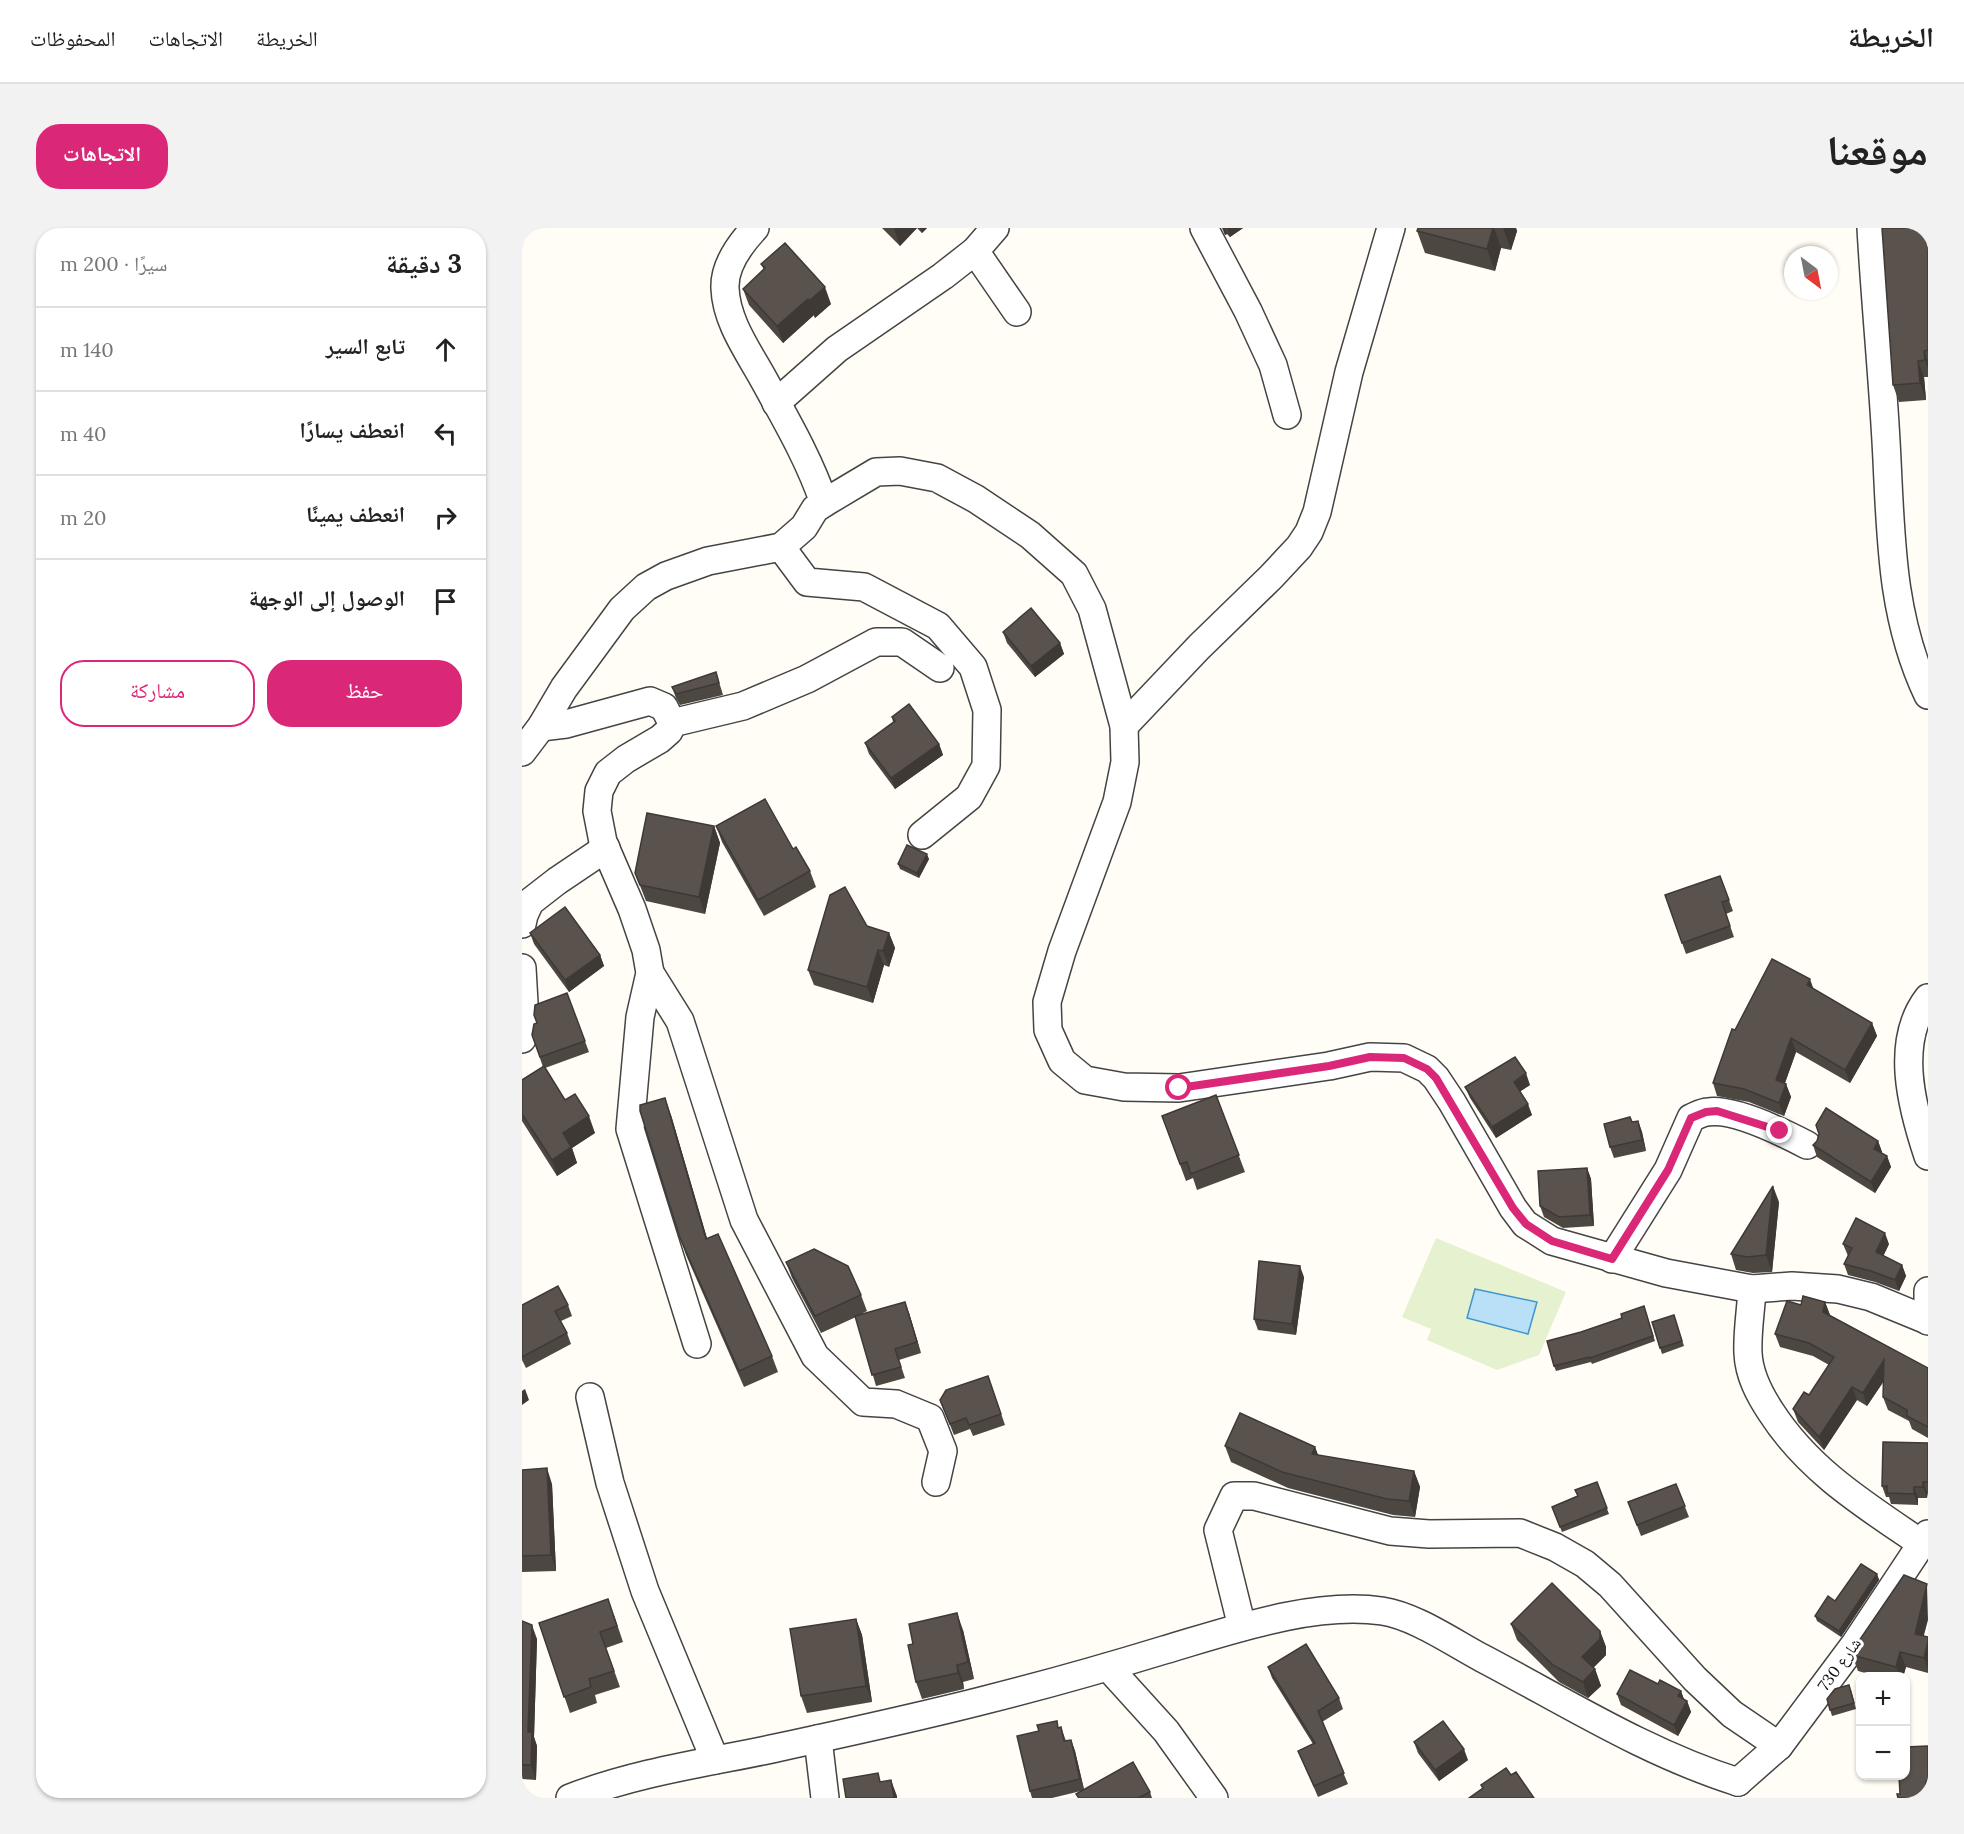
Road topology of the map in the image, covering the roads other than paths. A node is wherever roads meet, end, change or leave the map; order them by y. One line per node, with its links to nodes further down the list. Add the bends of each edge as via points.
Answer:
1 (756, 228): 8 (street, via 730,264 724,285 728,310)
2 (994, 228): 6 (street)
3 (1204, 228): 9 (street, via 1273,365)
4 (1391, 228): 15 (street, via 1348,372 1317,512 1308,532 1271,577)
5 (1871, 228): 13 (street, via 1891,549 1898,602 1918,675)
6 (975, 251): 7 (street); 8 (street, via 837,349)
7 (1017, 312)
8 (776, 403): 10 (street, via 814,475)
9 (1287, 415)
10 (824, 503): 11 (street); 15 (street, via 876,472 900,471 937,478 1030,535 1074,574 1092,609)
11 (781, 547): 16 (street, via 708,561 646,587 622,609 564,688); 18 (street, via 807,582 864,587 938,626 973,667 987,710 986,766 969,797)
12 (940, 668): 14 (street, via 903,642 876,642 807,679 742,706)
13 (1928, 695)
14 (672, 723): 16 (street, via 664,707 650,701); 19 (street, via 660,739 608,773 599,791 597,811)
15 (1124, 726): 27 (street, via 1125,762 1117,802 1047,1002 1048,1030 1062,1061 1085,1080 1124,1087 1179,1088 1370,1057 1404,1058 1436,1078 1526,1224 1552,1241)
16 (541, 727): 17 (street)
17 (522, 752)
18 (922, 835)
19 (606, 848): 20 (street, via 530,902); 22 (street, via 632,909)
20 (522, 924)
21 (522, 968): 24 (street)
22 (650, 973): 31 (street, via 640,1017 630,1129); 33 (street, via 680,1022 744,1220 815,1356 863,1402 896,1404 930,1418 943,1451)
23 (1928, 998): 26 (street, via 1915,1018 1909,1056 1911,1099)
24 (522, 1039)
25 (1807, 1145): 27 (street, via 1780,1131 1717,1111 1691,1118 1668,1170)
26 (1928, 1156)
27 (1612, 1259): 28 (street)
28 (1752, 1288): 30 (street, via 1838,1289 1871,1297); 34 (street, via 1748,1353 1751,1369 1755,1386 1780,1427 1813,1465 1852,1497)
29 (1928, 1291): 30 (street)
30 (1927, 1320)
31 (697, 1344)
32 (591, 1397): 39 (street, via 610,1483 645,1591)
33 (936, 1482)
34 (1925, 1539): 38 (street, شارع 730, via 1855,1644)
35 (1242, 1627): 36 (street); 38 (street, via 1218,1530 1234,1496 1254,1496 1390,1531 1520,1533 1585,1564 1610,1585 1702,1686 1732,1714); 40 (street, via 1335,1610 1383,1611 1416,1622 1623,1735)
36 (1108, 1667): 37 (street); 43 (street, via 1166,1731)
37 (818, 1739): 39 (street); 42 (street)
38 (1779, 1746): 40 (street, شارع 730)
39 (715, 1760): 41 (street, via 598,1787)
40 (1741, 1790)
41 (570, 1798)
42 (825, 1798)
43 (1213, 1798)

